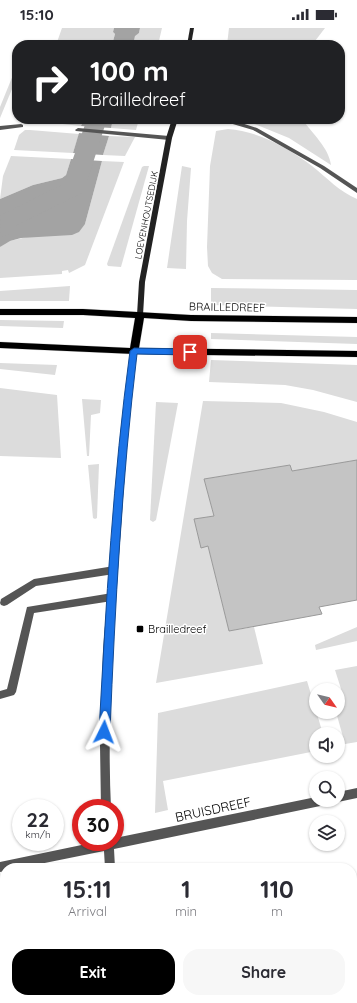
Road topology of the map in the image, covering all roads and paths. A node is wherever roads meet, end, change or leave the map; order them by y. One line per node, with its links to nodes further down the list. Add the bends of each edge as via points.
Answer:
1 (192, 28): 2 (street)
2 (190, 40)
3 (173, 124): 8 (street, LOEVENHOUTSEDIJK)
4 (239, 124): 9 (street, via 255,129 322,167)
5 (20, 126): 6 (street)
6 (0, 128)
7 (78, 130): 8 (street)
8 (169, 138): 11 (street, LOEVENHOUTSEDIJK, via 142,282)
9 (357, 191)
10 (0, 312): 11 (main road, BRAILLEDREEF)
11 (140, 315): 12 (main road, BRAILLEDREEF); 14 (main road)
12 (357, 320)
13 (0, 345): 14 (main road)
14 (134, 351): 15 (main road); 16 (street, via 126,411)
15 (357, 354)
16 (114, 570): 17 (street); 18 (street, via 34,583)
17 (112, 597): 19 (street, via 30,610 11,692); 22 (street, via 103,762)
18 (4, 602)
19 (0, 695)
20 (357, 793): 21 (street)
21 (345, 796)
22 (105, 799)
23 (309, 803): 24 (street, BRUISDREEF)
24 (124, 841)
25 (75, 851): 27 (street, BRUISDREEF)
26 (109, 851): 28 (street)
27 (19, 863)
28 (110, 863)

